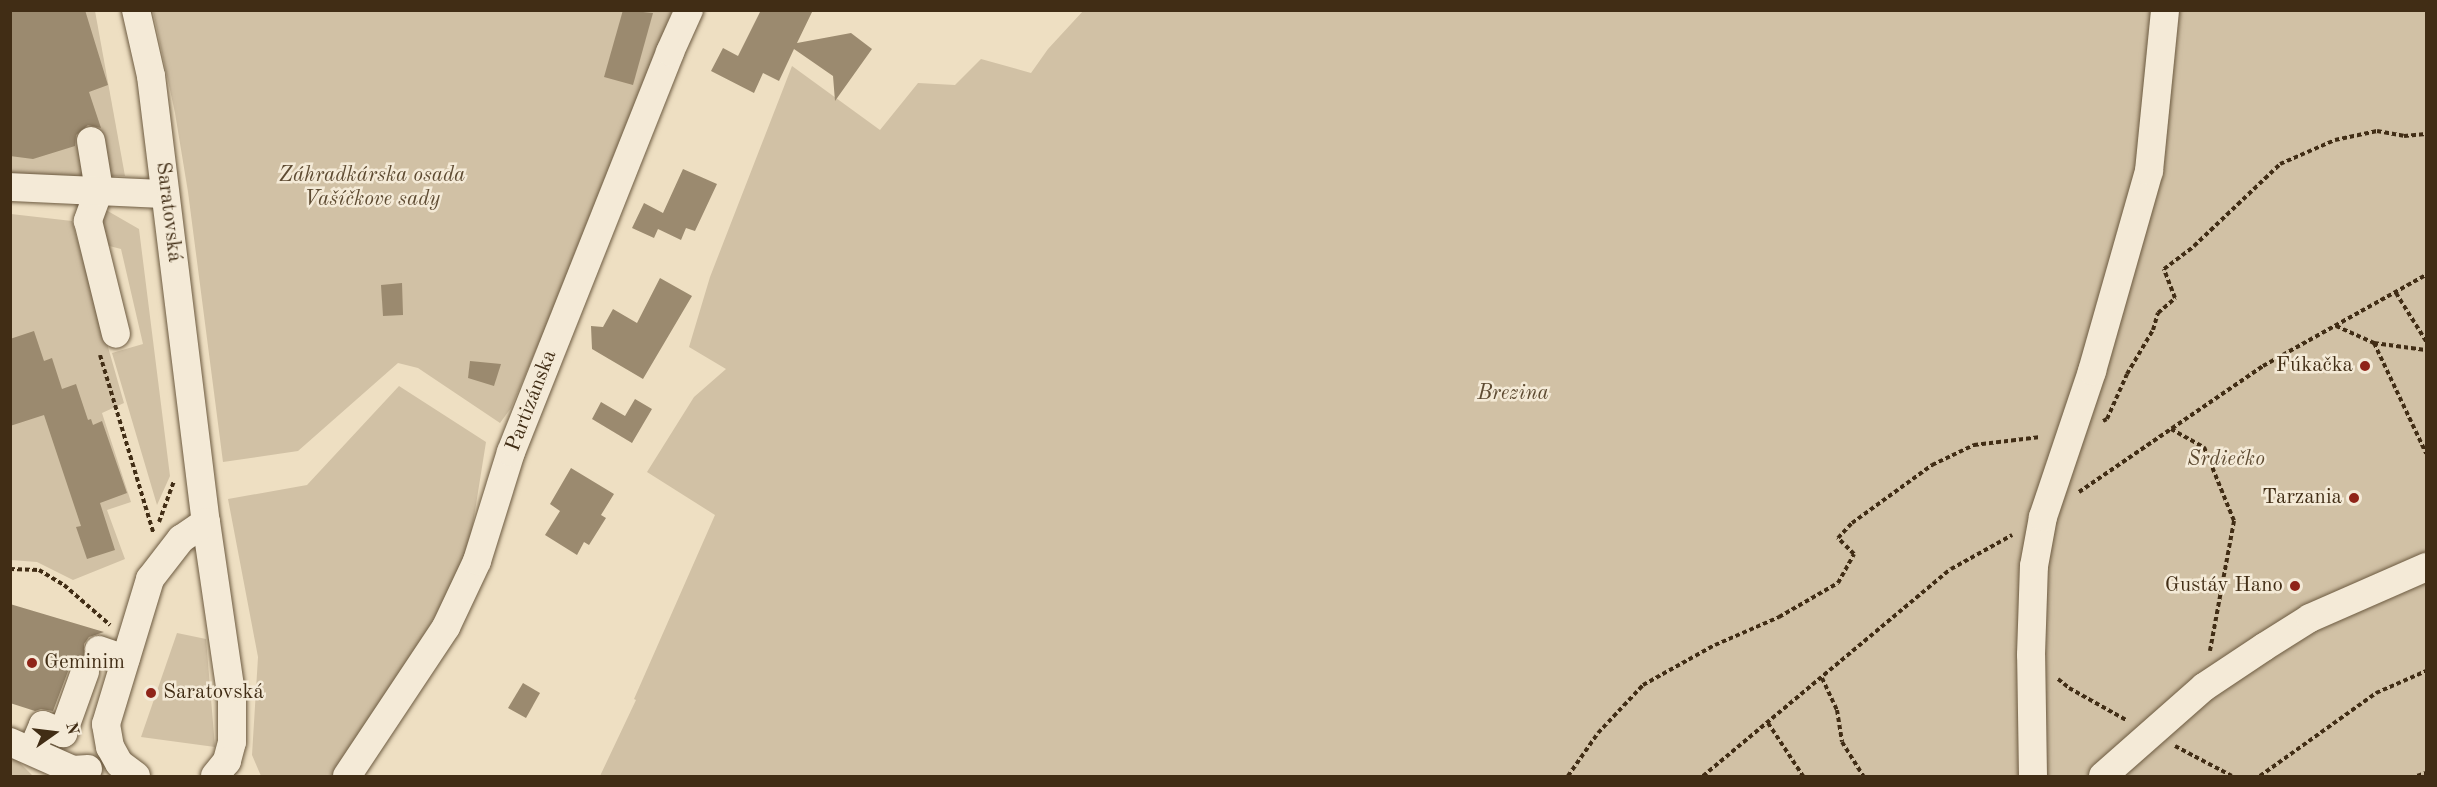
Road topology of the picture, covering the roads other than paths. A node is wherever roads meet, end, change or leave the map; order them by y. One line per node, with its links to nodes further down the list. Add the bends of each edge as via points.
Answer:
1 (136, 10): 7 (street, Saratovská, via 151,76)
2 (689, 10): 17 (street, Partizánska, via 511,452 477,561 446,627)
3 (2165, 10): 18 (street, via 2149,171 2073,433 2043,517 2034,566)
4 (91, 141): 6 (street)
5 (10, 187): 6 (street)
6 (99, 190): 7 (street); 8 (street, via 88,221)
7 (165, 194): 9 (street, Saratovská)
8 (116, 334)
9 (206, 522): 11 (street, via 181,539 150,579); 16 (street, Saratovská, via 232,699 232,742)
10 (2427, 567): 19 (street, via 2310,618 2204,687)
11 (105, 652): 12 (street); 13 (street, via 63,733 43,725)
12 (106, 724): 14 (street); 15 (street, via 118,763)
13 (21, 746): 14 (street)
14 (87, 773)
15 (136, 777)
16 (215, 777)
17 (347, 777)
18 (2033, 777)
19 (2103, 777)

